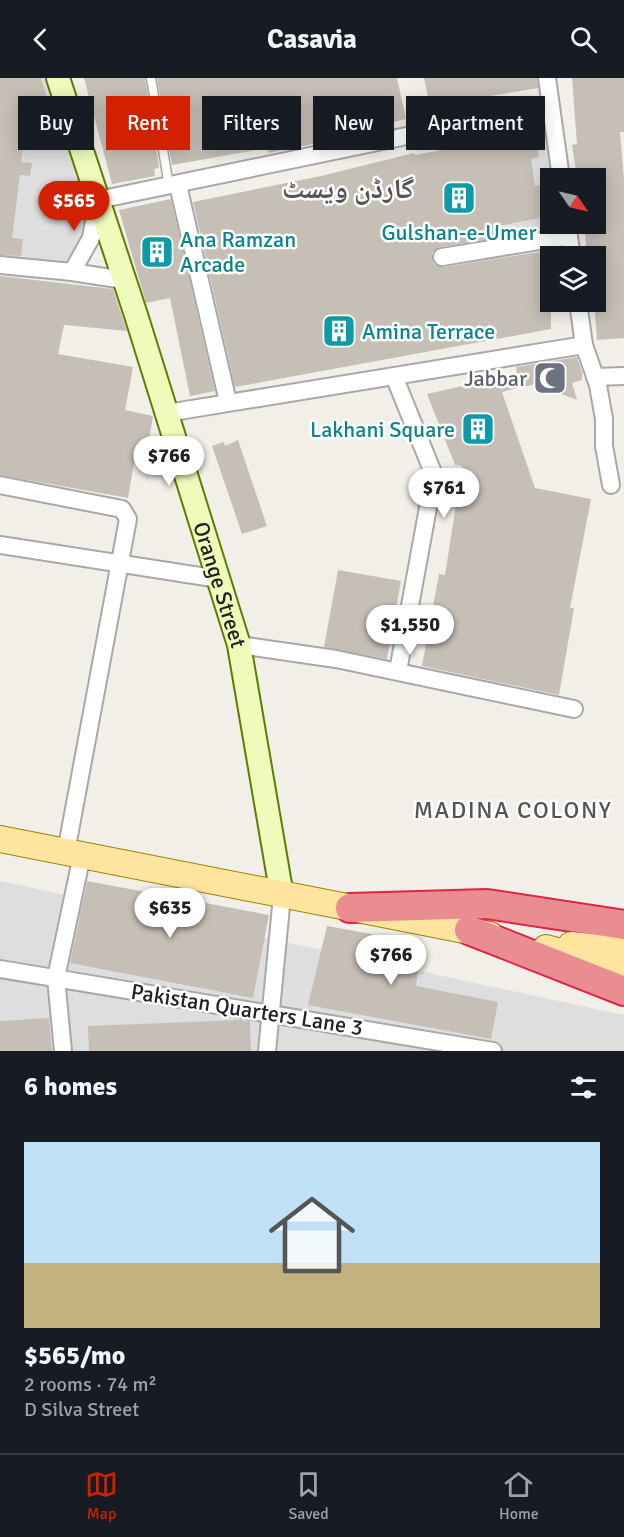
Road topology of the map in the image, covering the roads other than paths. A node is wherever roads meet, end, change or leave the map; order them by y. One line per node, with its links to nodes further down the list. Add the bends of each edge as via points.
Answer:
1 (57, 78): 7 (street, Orange Street)
2 (151, 78): 6 (lane)
3 (547, 78): 4 (street)
4 (551, 106): 5 (street); 6 (street)
5 (560, 168)
6 (174, 185): 7 (street); 18 (street)
7 (98, 200): 11 (street, via 91,238); 12 (street, Orange Street)
8 (549, 234): 9 (street)
9 (442, 257)
10 (0, 265): 11 (street)
11 (72, 272): 12 (street)
12 (124, 280): 19 (street, Orange Street)
13 (579, 312): 14 (street)
14 (584, 345): 15 (street); 17 (street)
15 (394, 376): 18 (street); 26 (street, via 434,475)
16 (624, 376): 17 (street)
17 (595, 377): 21 (street, via 604,419)
18 (228, 402): 19 (street)
19 (167, 413): 24 (street, Orange Street)
20 (0, 485): 23 (street, via 122,508 128,519)
21 (610, 485)
22 (0, 545): 23 (street)
23 (119, 564): 24 (street); 29 (street)
24 (219, 579): 25 (street, Orange Street)
25 (239, 645): 26 (street); 30 (street, Orange Street)
26 (398, 671): 27 (street)
27 (574, 709)
28 (0, 838): 29 (main road)
29 (74, 853): 30 (main road); 38 (street)
30 (282, 896): 31 (main road); 40 (street)
31 (350, 908): 32 (highway, via 487,904); 33 (main road)
32 (624, 925)
33 (469, 930): 34 (main road); 39 (highway)
34 (532, 943): 35 (main road); 37 (main road)
35 (624, 950)
36 (0, 969): 38 (street, Pakistan Quarters Lane 3)
37 (624, 969)
38 (56, 978): 40 (street, Pakistan Quarters Lane 3); 42 (street)
39 (624, 991)
40 (271, 1013): 41 (street, Pakistan Quarters Lane 3); 43 (street)
41 (493, 1050)
42 (63, 1051)
43 (267, 1051)

